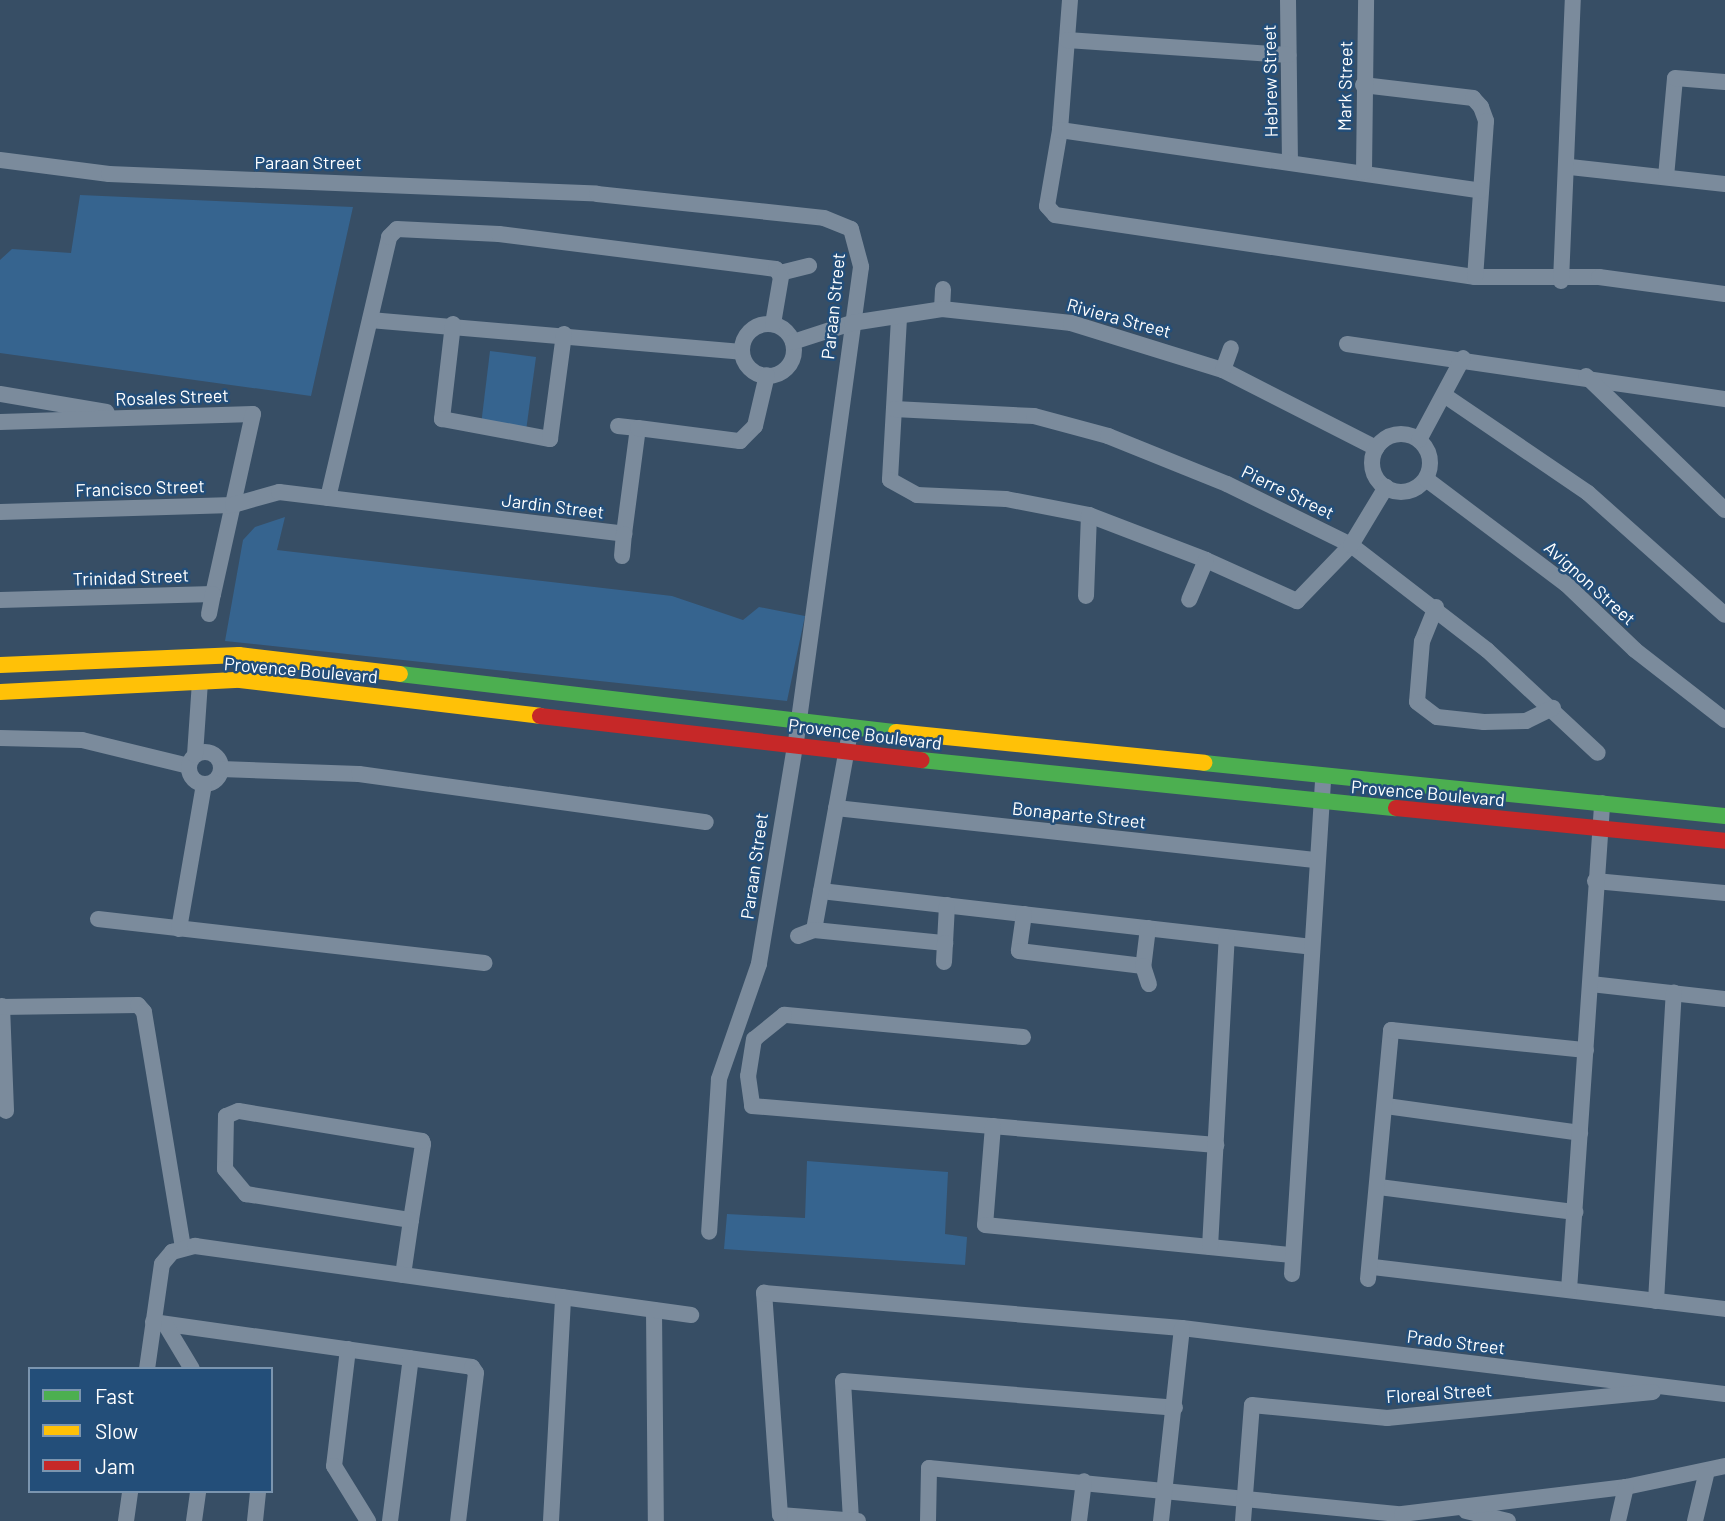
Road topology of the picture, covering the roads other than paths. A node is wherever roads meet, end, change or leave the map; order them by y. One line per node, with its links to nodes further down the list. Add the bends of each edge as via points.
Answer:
1 (1070, 0): 5 (street)
2 (1288, 0): 6 (street, Hebrew Street)
3 (1366, 0): 8 (street, Mark Street)
4 (1573, 0): 12 (street)
5 (1067, 40): 6 (street); 9 (street)
6 (1288, 55): 11 (street, Hebrew Street)
7 (1725, 82): 14 (street, via 1675,78)
8 (1363, 85): 13 (street, Mark Street); 16 (street, via 1473,98 1486,121)
9 (1060, 130): 11 (street); 19 (street, via 1046,206 1063,219)
10 (0, 160): 26 (street, Paraan Street, via 254,182 455,184 824,218 851,229 861,252)
11 (1290, 160): 13 (street)
12 (1570, 167): 14 (street); 20 (street)
13 (1364, 172): 16 (street)
14 (1666, 177): 15 (street)
15 (1725, 184)
16 (1481, 191): 19 (street)
17 (809, 267): 18 (street)
18 (780, 273): 25 (street, via 499,234 397,229 388,237); 28 (street)
19 (1475, 277): 20 (street)
20 (1561, 281): 22 (street, via 1598,277)
21 (943, 289): 23 (street)
22 (1725, 295)
23 (942, 309): 24 (street, Riviera Street); 35 (street, Riviera Street, via 1071,323)
24 (899, 318): 26 (street, Riviera Street); 41 (street)
25 (370, 320): 27 (street); 51 (street)
26 (852, 323): 30 (street, Riviera Street); 73 (street, Paraan Street)
27 (453, 324): 29 (street); 29 (street, via 442,419 550,439)
28 (774, 324): 30 (street); 33 (street, via 751,330)
29 (564, 334): 33 (street)
30 (793, 342): 36 (street, via 792,362)
31 (1347, 344): 34 (street)
32 (1231, 348): 35 (street)
33 (743, 352): 36 (street, via 750,368)
34 (1463, 358): 37 (street); 39 (street)
35 (1223, 370): 47 (street, Riviera Street)
36 (766, 375): 45 (street, via 755,426 740,441)
37 (1586, 376): 40 (street); 53 (street)
38 (0, 394): 42 (street)
39 (1444, 395): 46 (street); 66 (street, via 1588,493)
40 (1725, 399)
41 (894, 409): 55 (street, via 890,480 902,492 1006,499); 57 (street, Pierre Street, via 1034,416 1108,436)
42 (140, 418): 43 (street, Rosales Street); 52 (street, Rosales Street, via 254,407)
43 (0, 422)
44 (618, 426): 45 (street)
45 (638, 428): 56 (street, Jardin Street)
46 (1419, 440): 47 (street, via 1395,434); 48 (street, via 1430,458)
47 (1376, 448): 49 (street, via 1374,472)
48 (1426, 479): 49 (street, via 1404,492); 74 (street, Avignon Street, via 1566,584 1634,650)
49 (1386, 487): 57 (street)
50 (279, 492): 51 (street, Jardin Street); 52 (street, Francisco Street)
51 (328, 498): 56 (street, Jardin Street)
52 (233, 505): 54 (street, Francisco Street); 60 (street, Trinidad Street)
53 (1725, 510)
54 (0, 512)
55 (1089, 515): 59 (street); 61 (street)
56 (625, 534): 58 (street)
57 (1351, 545): 59 (street, via 1297,601); 64 (street, Pierre Street)
58 (622, 556)
59 (1206, 560): 63 (street)
60 (213, 594): 62 (street, Trinidad Street); 65 (street)
61 (1086, 596)
62 (0, 600)
63 (1189, 600)
64 (1436, 607): 72 (street, Pierre Street); 72 (street, via 1422,641 1417,702 1437,717 1484,722 1526,721)
65 (209, 614)
66 (1725, 615)
67 (239, 655): 68 (street, Provence Boulevard); 69 (street); 73 (street, Provence Boulevard)
68 (0, 665)
69 (240, 680): 70 (street, Provence Boulevard); 77 (street, Provence Boulevard)
70 (200, 682): 71 (street, Provence Boulevard); 80 (street)
71 (0, 691)
72 (1553, 708): 79 (street, Pierre Street)
73 (797, 720): 75 (street, Provence Boulevard); 77 (street, Paraan Street)
74 (1725, 720)
75 (850, 727): 78 (street); 82 (street, Provence Boulevard)
76 (0, 738): 80 (street, via 82,740)
77 (795, 746): 78 (street, Provence Boulevard); 123 (street, Paraan Street, via 759,964 719,1079)
78 (846, 753): 84 (street, Provence Boulevard); 86 (street)
79 (1598, 753)
80 (192, 761): 81 (street, via 213,754); 83 (street, via 192,779)
81 (221, 769): 83 (street, via 216,780); 88 (street, via 359,774)
82 (1323, 777): 84 (street); 85 (street, Provence Boulevard)
83 (204, 785): 99 (street)
84 (1321, 802): 89 (street, Provence Boulevard); 91 (street)
85 (1602, 803): 87 (street, Provence Boulevard); 89 (street)
86 (836, 808): 91 (street, Bonaparte Street); 93 (street)
87 (1725, 816)
88 (706, 822)
89 (1601, 829): 90 (street, Provence Boulevard); 92 (street)
90 (1725, 841)
91 (1317, 860): 104 (street)
92 (1595, 881): 94 (street); 109 (street)
93 (821, 891): 95 (street); 100 (street)
94 (1725, 893)
95 (947, 905): 96 (street); 103 (street)
96 (1024, 914): 98 (street); 107 (street, via 1019,951)
97 (98, 919): 99 (street)
98 (1148, 928): 102 (street); 107 (street)
99 (179, 929): 105 (street)
100 (814, 930): 101 (street); 103 (street)
101 (798, 936)
102 (1227, 937): 104 (street); 119 (street)
103 (945, 943): 106 (street)
104 (1312, 947): 126 (street)
105 (485, 962)
106 (944, 962)
107 (1143, 966): 108 (street)
108 (1149, 984)
109 (1591, 984): 110 (street); 114 (street)
110 (1674, 993): 111 (street); 131 (street)
111 (1725, 999)
112 (1, 1007): 116 (street); 124 (street, via 138,1005 144,1012)
113 (1023, 1037): 117 (street, via 784,1015 761,1028 750,1052 752,1106)
114 (1586, 1050): 115 (street, via 1391,1030); 118 (street)
115 (1386, 1106): 118 (street); 120 (street)
116 (6, 1111)
117 (993, 1126): 119 (street); 125 (street, via 985,1225)
118 (1580, 1133): 121 (street)
119 (1216, 1145): 125 (street)
120 (1380, 1187): 121 (street); 129 (street, via 1371,1273)
121 (1575, 1212): 129 (street)
122 (411, 1220): 122 (street, via 246,1194 225,1169 226,1116 238,1111 418,1138); 128 (street)
123 (709, 1232)
124 (183, 1247): 128 (street); 135 (street, via 162,1264)
125 (1210, 1247): 126 (street)
126 (1293, 1255): 127 (street)
127 (1292, 1274)
128 (403, 1275): 130 (street)
129 (1569, 1290): 131 (street)
130 (563, 1297): 133 (street); 163 (street)
131 (1656, 1301): 132 (street)
132 (1725, 1309)
133 (654, 1310): 134 (street); 164 (street)
134 (691, 1315)
135 (159, 1323): 137 (street); 139 (street); 140 (street)
136 (1182, 1328): 141 (street, Prado Street); 143 (street); 156 (street, Prado Street, via 764,1293 780,1515)
137 (348, 1349): 138 (street); 160 (street, via 334,1466)
138 (411, 1358): 161 (street); 162 (street, via 477,1373)
139 (148, 1367)
140 (191, 1367)
141 (1684, 1389): 142 (street, Prado Street); 152 (street, Floreal Street, via 1387,1418 1252,1405)
142 (1725, 1394)
143 (1175, 1408): 148 (street); 156 (street, via 843,1381)
144 (1725, 1466): 145 (street)
145 (1706, 1475): 147 (street); 172 (street)
146 (1084, 1481): 148 (street); 166 (street, via 929,1468); 167 (street)
147 (1626, 1487): 153 (street); 171 (street)
148 (1165, 1489): 152 (street); 168 (street)
149 (130, 1493): 157 (street)
150 (198, 1493): 158 (street)
151 (258, 1493): 159 (street)
152 (1245, 1499): 154 (street); 169 (street)
153 (1458, 1509): 155 (street); 170 (street)
154 (1326, 1515): 155 (street)
155 (1402, 1517)
156 (851, 1520): 165 (street)
157 (126, 1521)
158 (194, 1521)
159 (255, 1521)
160 (368, 1521)
161 (390, 1521)
162 (458, 1521)
163 (551, 1521)
164 (656, 1521)
165 (858, 1521)
166 (928, 1521)
167 (1079, 1521)
168 (1161, 1521)
169 (1243, 1521)
170 (1508, 1521)
171 (1618, 1521)
172 (1695, 1521)

